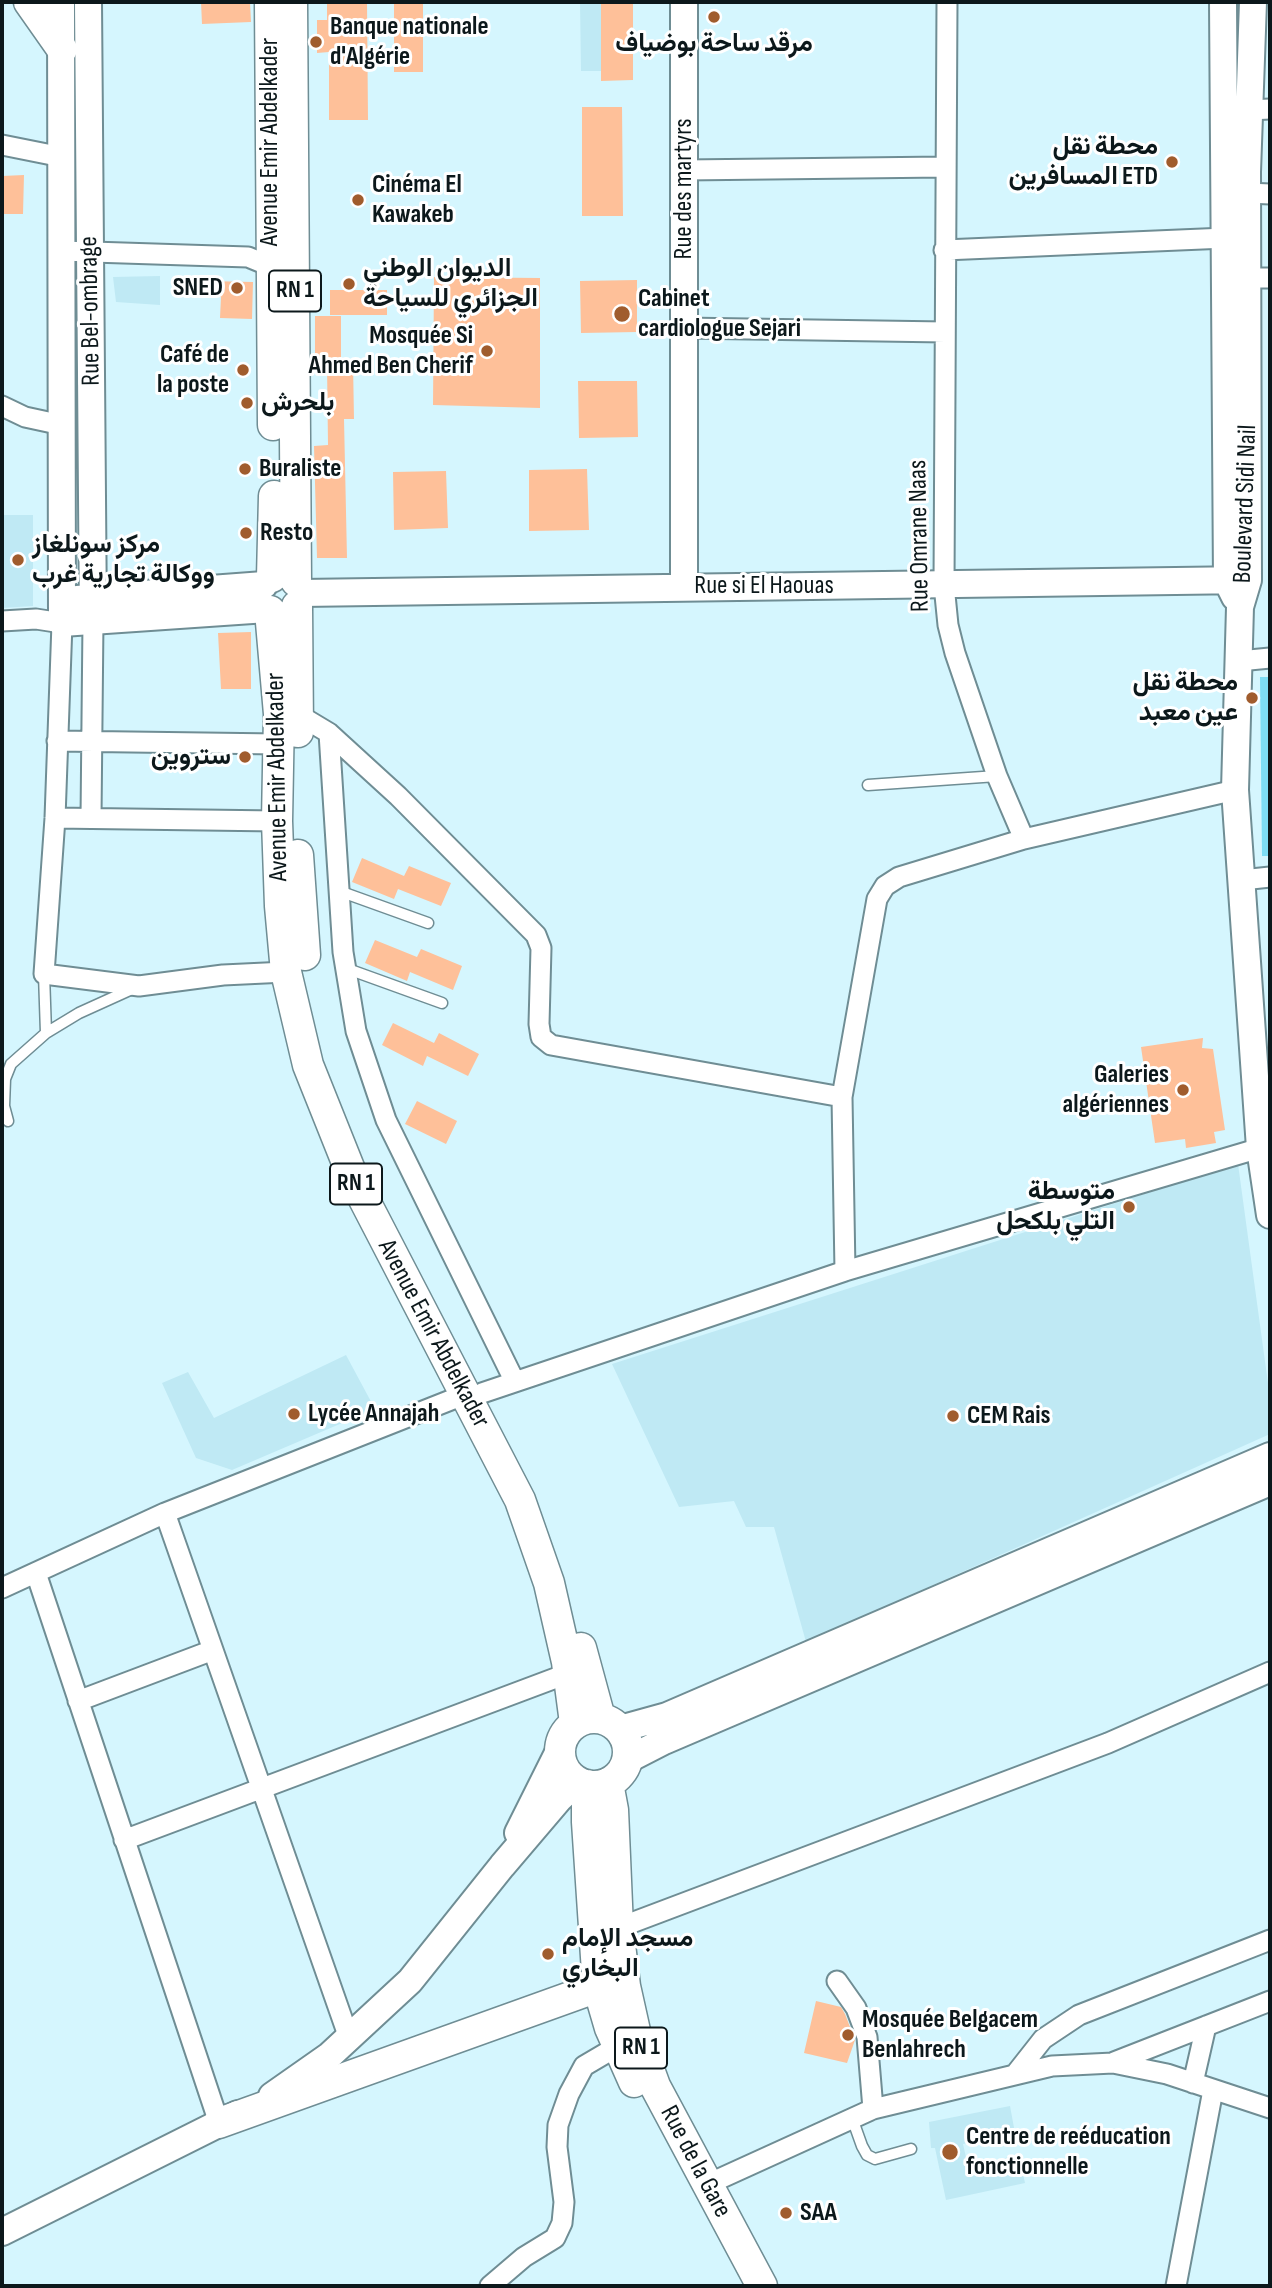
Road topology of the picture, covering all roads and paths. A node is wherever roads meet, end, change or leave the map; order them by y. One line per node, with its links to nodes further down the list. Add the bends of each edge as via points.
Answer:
1 (29, 2): 10 (main road)
2 (61, 2): 10 (main road, Rue Bel-ombrage)
3 (88, 2): 20 (main road, Rue Bel-ombrage)
4 (270, 2): 21 (main road, Avenue Emir Abdelkader / RN 1)
5 (292, 2): 21 (main road, Avenue Emir Abdelkader / RN 1)
6 (684, 2): 15 (main road, Rue des martyrs)
7 (947, 2): 14 (street, Rue Omrane Naas)
8 (1223, 2): 17 (main road, Boulevard Sidi Nail)
9 (1253, 2): 11 (main road, Boulevard Sidi Nail)
10 (62, 49): 13 (main road, Rue Bel-ombrage)
11 (1260, 110): 16 (main road, Boulevard Sidi Nail)
12 (2, 145): 13 (street)
13 (61, 157): 19 (main road, Rue Bel-ombrage)
14 (944, 167): 15 (street); 18 (street, Rue Omrane Naas)
15 (684, 170): 23 (main road, Rue des martyrs)
16 (1259, 194): 22 (main road, Boulevard Sidi Nail)
17 (1226, 238): 18 (street); 27 (main road, Boulevard Sidi Nail)
18 (944, 250): 24 (street, Rue Omrane Naas)
19 (61, 251): 20 (street); 26 (main road, Rue Bel-ombrage)
20 (90, 251): 21 (street); 31 (main road, Rue Bel-ombrage)
21 (276, 257): 30 (main road, Avenue Emir Abdelkader / RN 1, via 275,511)
22 (1259, 278): 27 (main road, Boulevard Sidi Nail)
23 (683, 328): 24 (street); 29 (main road, Rue des martyrs)
24 (945, 332): 28 (street, Rue Omrane Naas)
25 (2, 406): 26 (street, via 24,417)
26 (62, 425): 32 (main road, Rue Bel-ombrage)
27 (1238, 580): 28 (main road, Rue si El Haouas); 35 (main road, Boulevard Sidi Nail)
28 (944, 585): 29 (main road, Rue si El Haouas); 41 (street, Rue Omrane Naas, via 955,653)
29 (684, 587): 30 (main road, Rue si El Haouas)
30 (281, 594): 31 (main road, Rue si El Haouas); 36 (main road, Avenue Emir Abdelkader / RN 1)
31 (94, 609): 32 (main road, Rue si El Haouas); 38 (street)
32 (53, 615): 33 (street); 39 (street)
33 (2, 621)
34 (1270, 658): 35 (street)
35 (1239, 661): 43 (main road)
36 (289, 714): 37 (street); 40 (main road, Avenue Emir Abdelkader / RN 1); 64 (main road, Avenue Emir Abdelkader / RN 1, via 306,970 325,1057 343,1110)
37 (329, 733): 50 (street); 58 (street, via 536,935 541,948 539,1024 541,1037 551,1045)
38 (92, 740): 39 (street); 40 (street); 45 (street)
39 (57, 741): 44 (street)
40 (278, 744): 46 (main road, Avenue Emir Abdelkader / RN 1)
41 (997, 776): 42 (lane); 47 (street, Rue Omrane Naas)
42 (868, 785)
43 (1235, 790): 47 (street); 49 (main road)
44 (55, 818): 45 (street); 54 (street)
45 (91, 818): 46 (street)
46 (277, 821): 53 (main road, Avenue Emir Abdelkader / RN 1)
47 (1024, 839): 58 (street, via 898,877 885,886 877,899)
48 (1270, 877): 49 (street)
49 (1242, 880): 60 (main road)
50 (338, 891): 51 (lane); 52 (street)
51 (428, 923)
52 (345, 967): 56 (lane); 63 (street, via 356,1031 386,1120)
53 (286, 972): 55 (street); 64 (main road, Avenue Emir Abdelkader / RN 1, via 324,1110 396,1264)
54 (44, 974): 55 (street); 57 (lane)
55 (139, 986): 57 (lane)
56 (442, 1003)
57 (46, 1033): 59 (lane, via 11,1064 5,1079)
58 (842, 1097): 62 (street)
59 (8, 1121)
60 (1260, 1148): 61 (main road); 62 (street)
61 (1270, 1214)
62 (845, 1271): 63 (street)
63 (514, 1380): 64 (street)
64 (474, 1394): 67 (street); 72 (main road, Avenue Emir Abdelkader / RN 1, via 520,1500 549,1583); 74 (main road, Avenue Emir Abdelkader / RN 1, via 522,1474 559,1562)
65 (1270, 1456): 74 (main road, via 667,1716)
66 (1270, 1482): 75 (main road)
67 (166, 1514): 68 (street); 70 (street)
68 (36, 1573): 69 (street); 73 (street)
69 (2, 1588)
70 (213, 1650): 73 (street); 77 (street)
71 (1270, 1672): 80 (street, via 1108,1743)
72 (569, 1673): 74 (main road, Avenue Emir Abdelkader / RN 1); 77 (street)
73 (78, 1701): 78 (street)
74 (589, 1729): 75 (main road, via 626,1739); 76 (main road, via 564,1767); 79 (main road)
75 (627, 1760): 76 (main road, via 617,1777)
76 (591, 1783): 79 (main road, via 559,1799); 80 (main road, Rue de la Gare / RN 1, via 612,1810); 83 (main road, Rue de la Gare / RN 1, via 587,1822)
77 (262, 1790): 78 (street); 86 (street)
78 (124, 1840): 95 (street)
79 (502, 1866): 86 (main road, via 410,1981)
80 (618, 1928): 97 (main road, Rue de la Gare / RN 1, via 635,2031)
81 (1270, 1940): 89 (street, via 1079,2015 1043,2039)
82 (837, 1981): 93 (street, via 856,2008 867,2037)
83 (598, 1987): 87 (main road, Rue de la Gare / RN 1); 95 (main road)
84 (1270, 2001): 85 (street)
85 (1206, 2026): 88 (street); 90 (street)
86 (349, 2038): 95 (main road, via 286,2089)
87 (618, 2046): 97 (main road, Rue de la Gare / RN 1); 99 (street, via 584,2066 558,2125 564,2202 555,2238)
88 (1113, 2063): 89 (street); 90 (street)
89 (1017, 2072): 93 (street)
90 (1193, 2083): 91 (street)
91 (1213, 2090): 92 (street); 102 (street)
92 (1270, 2108)
93 (873, 2109): 94 (street)
94 (852, 2118): 96 (lane, via 867,2155 876,2159); 97 (street)
95 (219, 2123): 98 (main road)
96 (911, 2149)
97 (698, 2191): 100 (main road, Rue de la Gare / RN 1); 101 (main road, Rue de la Gare / RN 1)
98 (2, 2232)
99 (490, 2286)
100 (738, 2286)
101 (762, 2286)
102 (1176, 2286)

